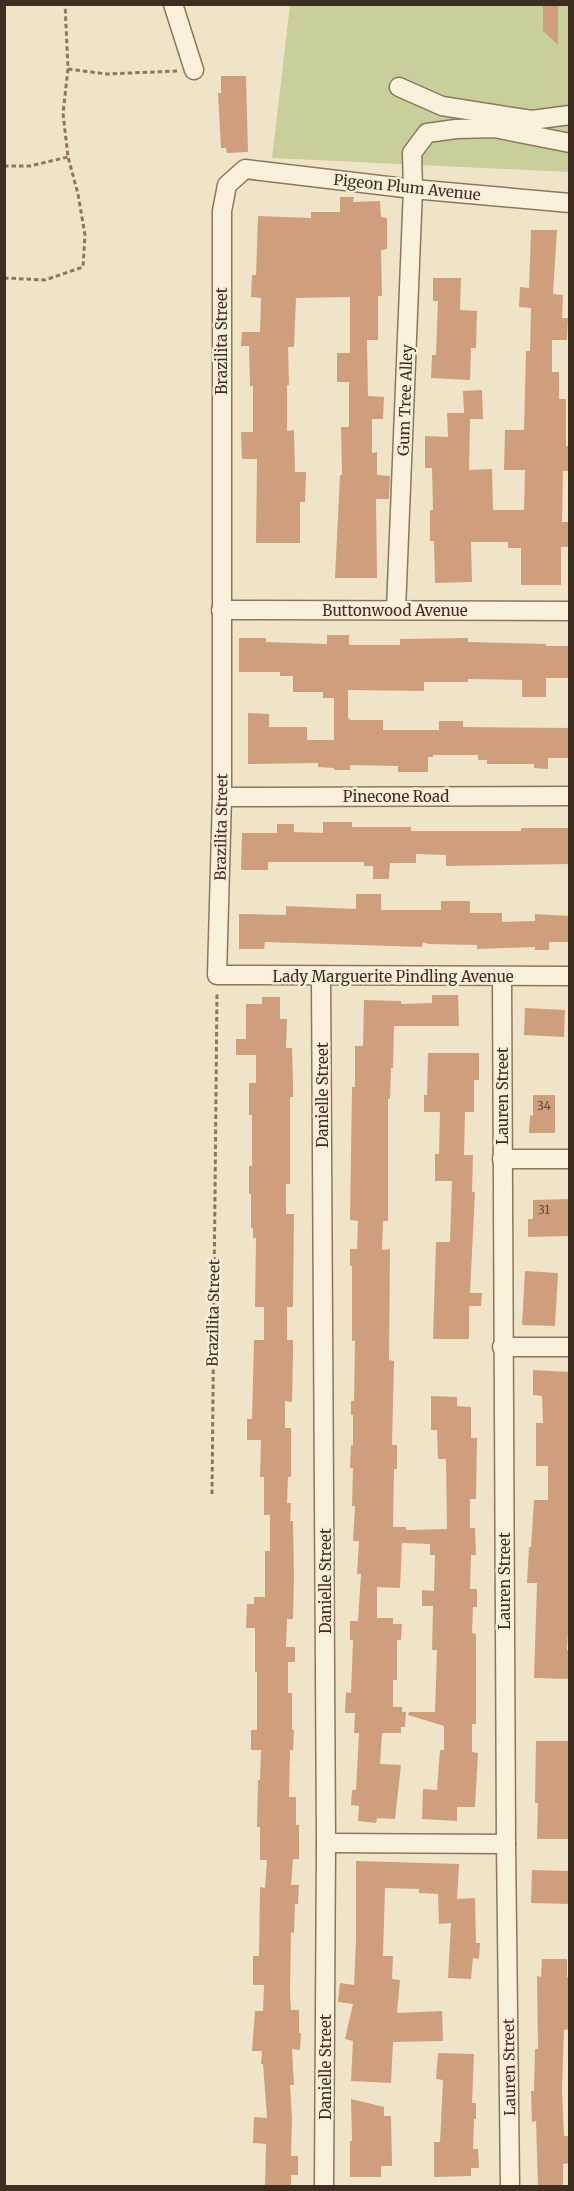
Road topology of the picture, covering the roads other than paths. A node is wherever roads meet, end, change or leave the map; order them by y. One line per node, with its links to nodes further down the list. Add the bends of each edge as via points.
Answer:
1 (173, 4): 2 (street)
2 (194, 70)
3 (399, 87): 4 (street)
4 (442, 106): 5 (street, via 531,120); 6 (street)
5 (566, 116): 7 (street)
6 (445, 130): 7 (street, via 494,128); 9 (street, Gum Tree Alley, via 427,133 412,153)
7 (567, 142)
8 (245, 169): 9 (street, Pigeon Plum Avenue); 11 (street, Brazilita Street, via 227,185 222,211)
9 (413, 189): 10 (street, Pigeon Plum Avenue); 12 (street, Gum Tree Alley)
10 (570, 203)
11 (221, 610): 12 (street, Buttonwood Avenue); 15 (street, Brazilita Street)
12 (396, 610): 13 (street, Buttonwood Avenue)
13 (570, 611)
14 (570, 796): 15 (street, Pinecone Road)
15 (222, 797): 16 (street, Brazilita Street)
16 (217, 975): 17 (street, Lady Marguerite Pindling Avenue)
17 (321, 976): 18 (street, Lady Marguerite Pindling Avenue); 24 (street, Danielle Street)
18 (502, 976): 19 (street, Lady Marguerite Pindling Avenue); 20 (street, Lauren Street)
19 (570, 976)
20 (502, 1159): 21 (street); 22 (street, Lauren Street)
21 (570, 1159)
22 (502, 1347): 23 (street); 25 (street, Lauren Street)
23 (570, 1347)
24 (326, 1843): 25 (street); 26 (street, Danielle Street)
25 (506, 1844): 27 (street, Lauren Street)
26 (324, 2187)
27 (510, 2187)

